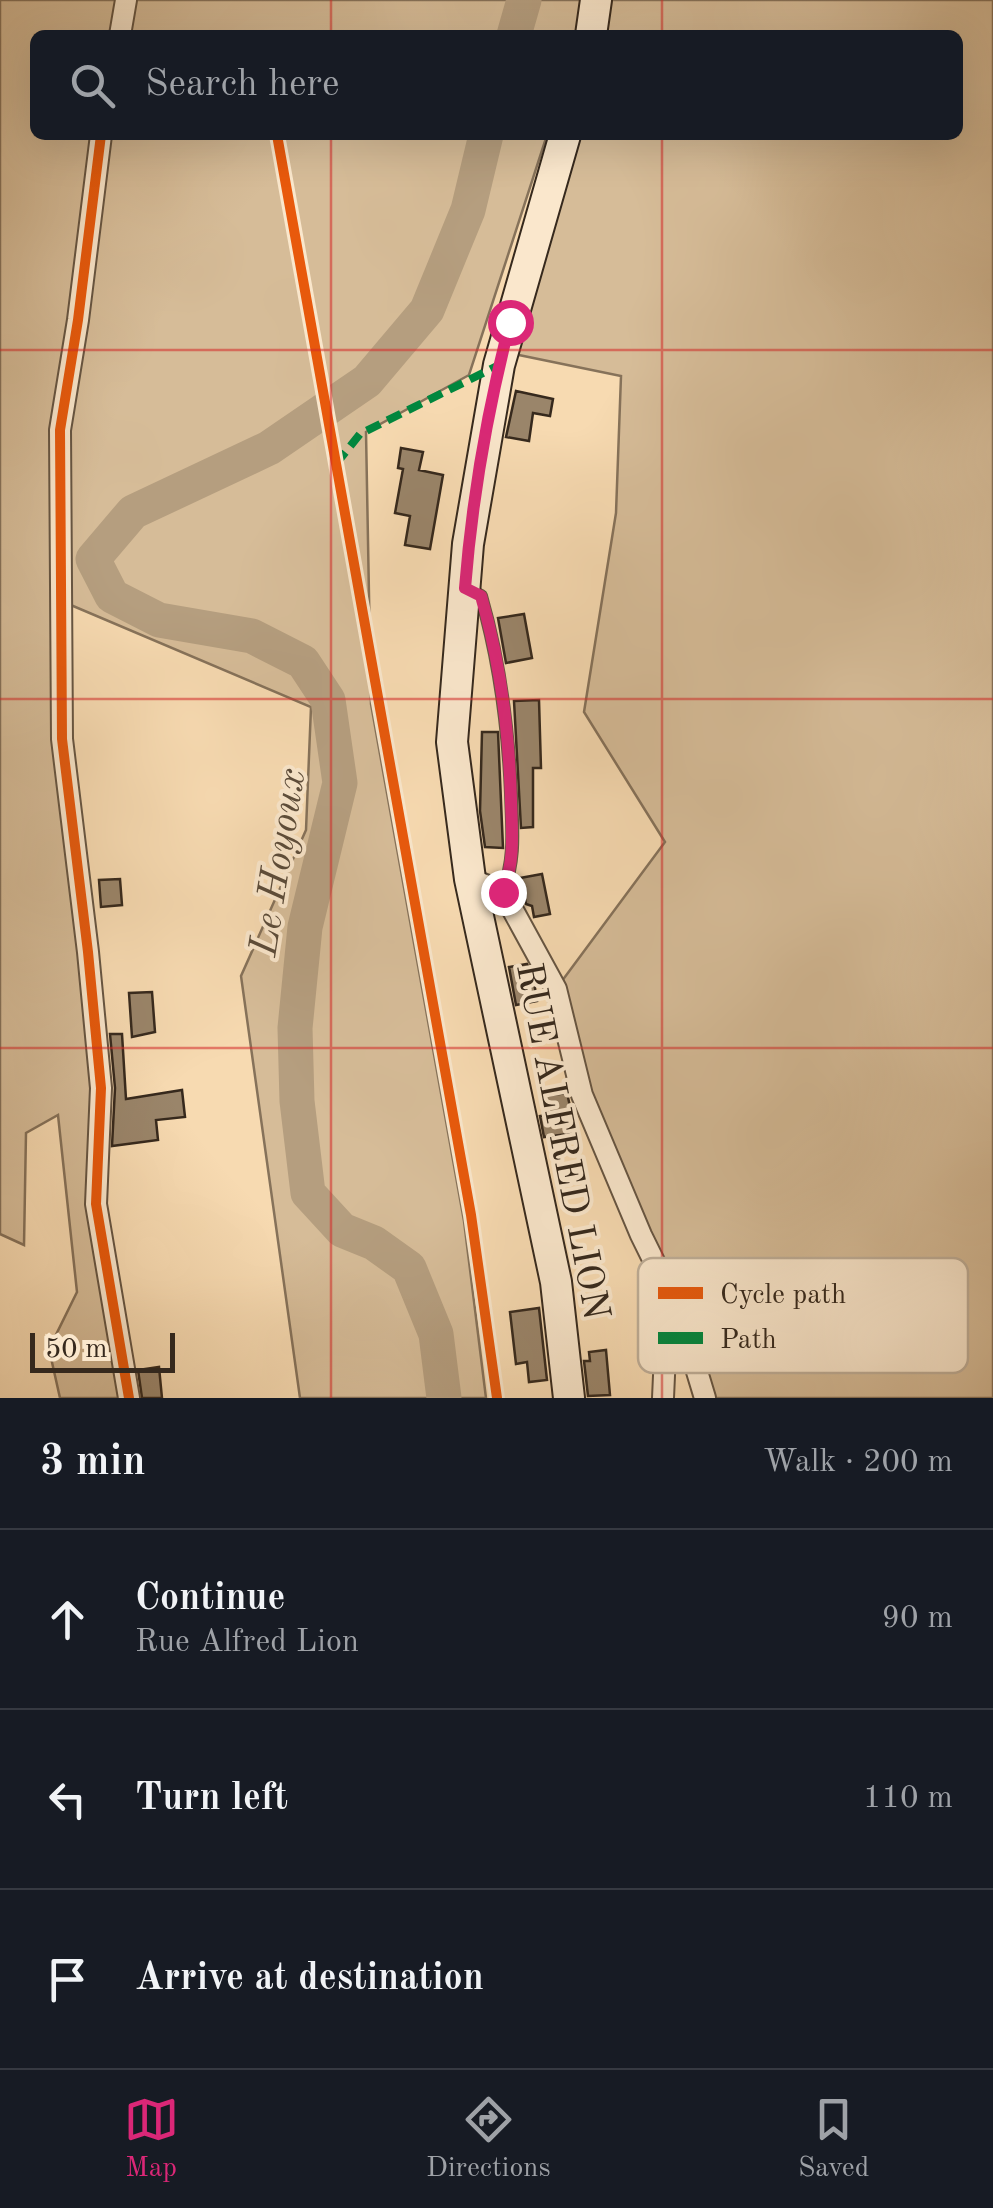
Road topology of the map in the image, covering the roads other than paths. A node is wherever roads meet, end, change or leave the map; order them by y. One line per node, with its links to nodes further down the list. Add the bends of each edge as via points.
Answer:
1 (126, 0): 3 (street)
2 (596, 0): 4 (main road)
3 (121, 30)
4 (592, 30)
5 (100, 140): 13 (street, via 60,430 60,680 100,1088 96,1204)
6 (564, 140): 7 (main road, RUE ALFRED LION, via 499,365)
7 (465, 588): 8 (main road, RUE ALFRED LION, via 452,742); 9 (lane, via 481,596 508,726 513,865)
8 (470, 879): 9 (street); 14 (main road, RUE ALFRED LION, via 556,1282)
9 (503, 892): 10 (street, via 556,989 582,1094)
10 (652, 1258)
11 (664, 1373): 15 (street)
12 (697, 1373): 16 (street)
13 (130, 1398)
14 (570, 1398)
15 (663, 1398)
16 (704, 1398)

